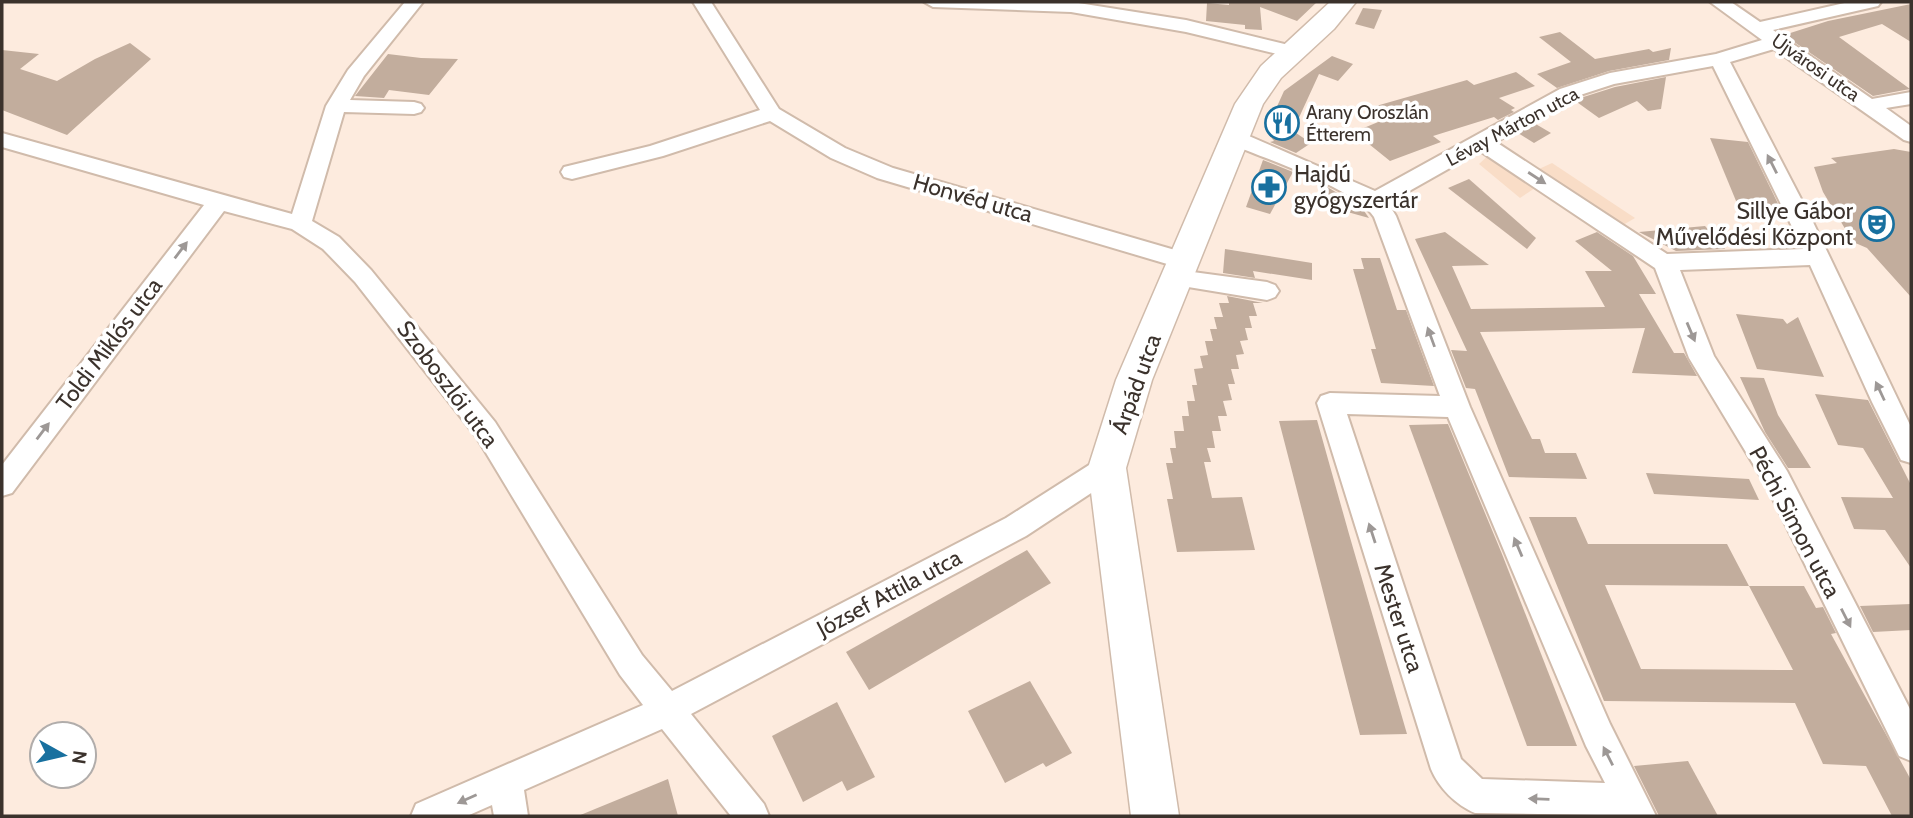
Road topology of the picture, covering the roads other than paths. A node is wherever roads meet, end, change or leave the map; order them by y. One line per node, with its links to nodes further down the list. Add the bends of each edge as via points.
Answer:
1 (414, 2): 14 (street, via 355,74)
2 (702, 2): 16 (street, Honvéd utca)
3 (933, 2): 7 (street)
4 (1343, 2): 10 (street, Árpád utca)
5 (1719, 2): 8 (street, Újvárosi utca)
6 (1872, 2): 8 (street)
7 (1070, 4): 10 (street)
8 (1759, 27): 9 (street, Újvárosi utca)
9 (1779, 41): 11 (street, Lévay Márton utca); 13 (street, Újvárosi utca)
10 (1294, 52): 18 (street, Árpád utca, via 1256,93)
11 (1719, 59): 20 (street, Lévay Márton utca, via 1622,76 1567,93); 25 (street, one-way to 11)
12 (1911, 98): 13 (street)
13 (1870, 105): 17 (street, Újvárosi utca)
14 (336, 106): 15 (street); 24 (street)
15 (414, 108)
16 (772, 113): 21 (street, via 656,151); 27 (street, Honvéd utca, via 838,153 885,173 1068,225)
17 (1911, 135)
18 (1235, 138): 22 (street); 27 (street, Árpád utca)
19 (2, 140): 23 (street, Szoboszlói utca)
20 (1480, 141): 22 (street, Lévay Márton utca); 26 (street, one-way to 26)
21 (572, 172)
22 (1375, 201): 29 (street, Mester utca, one-way to 22, via 1385,216)
23 (218, 203): 24 (street, Szoboszlói utca); 32 (street, Toldi Miklós utca, one-way to 23)
24 (300, 224): 33 (street, Szoboszlói utca, via 331,243 363,276 486,430 631,665)
25 (1818, 257): 26 (street); 30 (street, one-way to 25)
26 (1663, 262): 34 (street, Péchi Simon utca, one-way to 34, via 1702,358 1777,478)
27 (1181, 270): 28 (street, Honvéd utca); 31 (street, Árpád utca, via 1134,380)
28 (1267, 291)
29 (1457, 407): 36 (street, Mester utca, one-way to 29, via 1598,735); 36 (street, Mester utca, one-way to 29, via 1475,796 1448,769 1330,403)
30 (1911, 452)
31 (1107, 468): 33 (street, József Attila utca, via 1016,527); 40 (street, Árpád utca)
32 (2, 485)
33 (667, 710): 35 (street, József Attila utca); 39 (street, Szoboszlói utca)
34 (1911, 745)
35 (506, 782): 37 (street, one-way to 37); 38 (street)
36 (1635, 809)
37 (428, 816)
38 (511, 816)
39 (752, 816)
40 (1155, 816)

